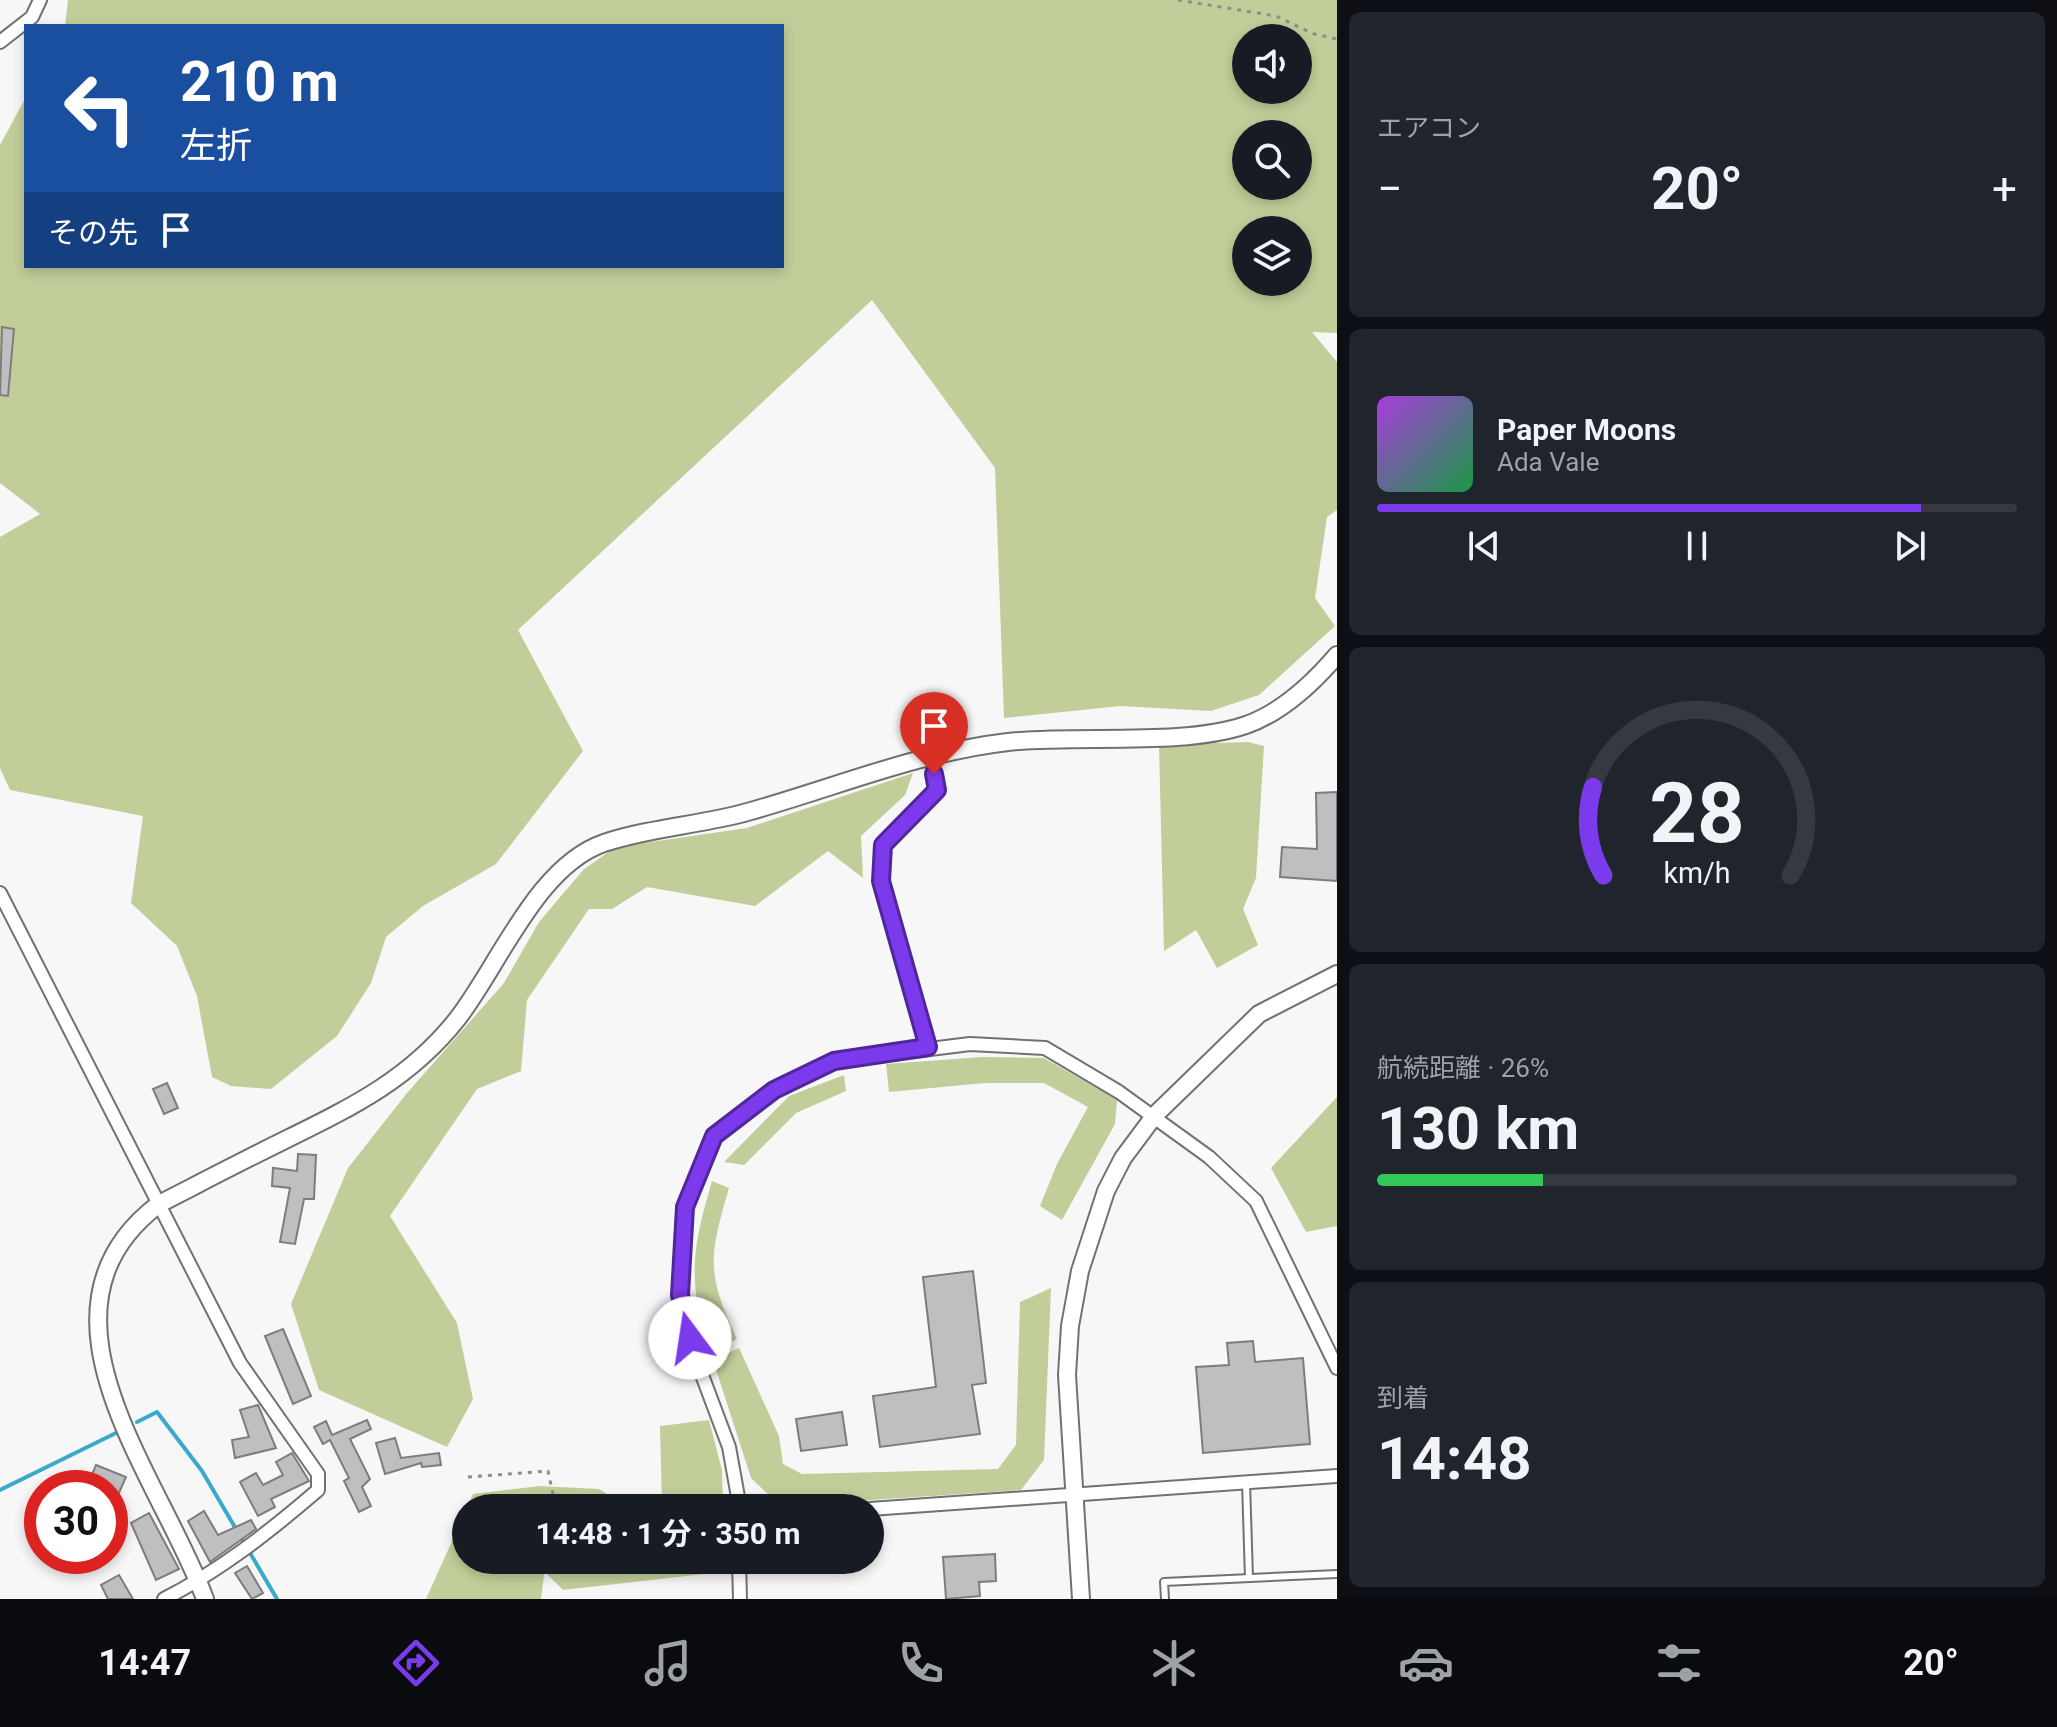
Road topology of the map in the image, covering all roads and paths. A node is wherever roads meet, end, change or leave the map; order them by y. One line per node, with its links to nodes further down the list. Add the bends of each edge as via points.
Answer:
1 (40, 0): 4 (street, via 32,17)
2 (1178, 0): 3 (path, via 1276,16)
3 (1337, 39)
4 (0, 42)
5 (1337, 655): 6 (street, via 1294,697 1247,725 1208,734 1006,742)
6 (932, 758): 9 (street, via 937,790 883,845 881,881); 11 (street, via 747,812 629,836 572,859 536,900 461,1015 406,1071 355,1107)
7 (0, 893): 11 (street)
8 (1337, 974): 10 (street, via 1259,1014)
9 (928, 1047): 10 (street, via 1045,1048); 17 (street, via 834,1061 774,1090 714,1136 685,1207 680,1295 696,1359 729,1447)
10 (1155, 1115): 12 (street, via 1256,1201); 18 (street, via 1106,1191 1080,1271 1067,1375)
11 (159, 1204): 23 (street, via 138,1220 108,1270 98,1303 98,1336 116,1410); 23 (street, via 240,1363 318,1474 318,1490)
12 (1337, 1368)
13 (1337, 1476): 15 (street)
14 (468, 1477): 16 (path, via 548,1471)
15 (1246, 1482): 18 (street); 22 (lane)
16 (553, 1494)
17 (737, 1494)
18 (1074, 1495): 19 (street); 27 (street)
19 (884, 1508)
20 (739, 1574): 26 (street)
21 (1337, 1574): 22 (lane)
22 (1249, 1578): 28 (lane, via 1164,1582)
23 (199, 1582): 24 (street); 25 (street)
24 (164, 1599)
25 (205, 1599)
26 (740, 1599)
27 (1081, 1599)
28 (1165, 1599)

